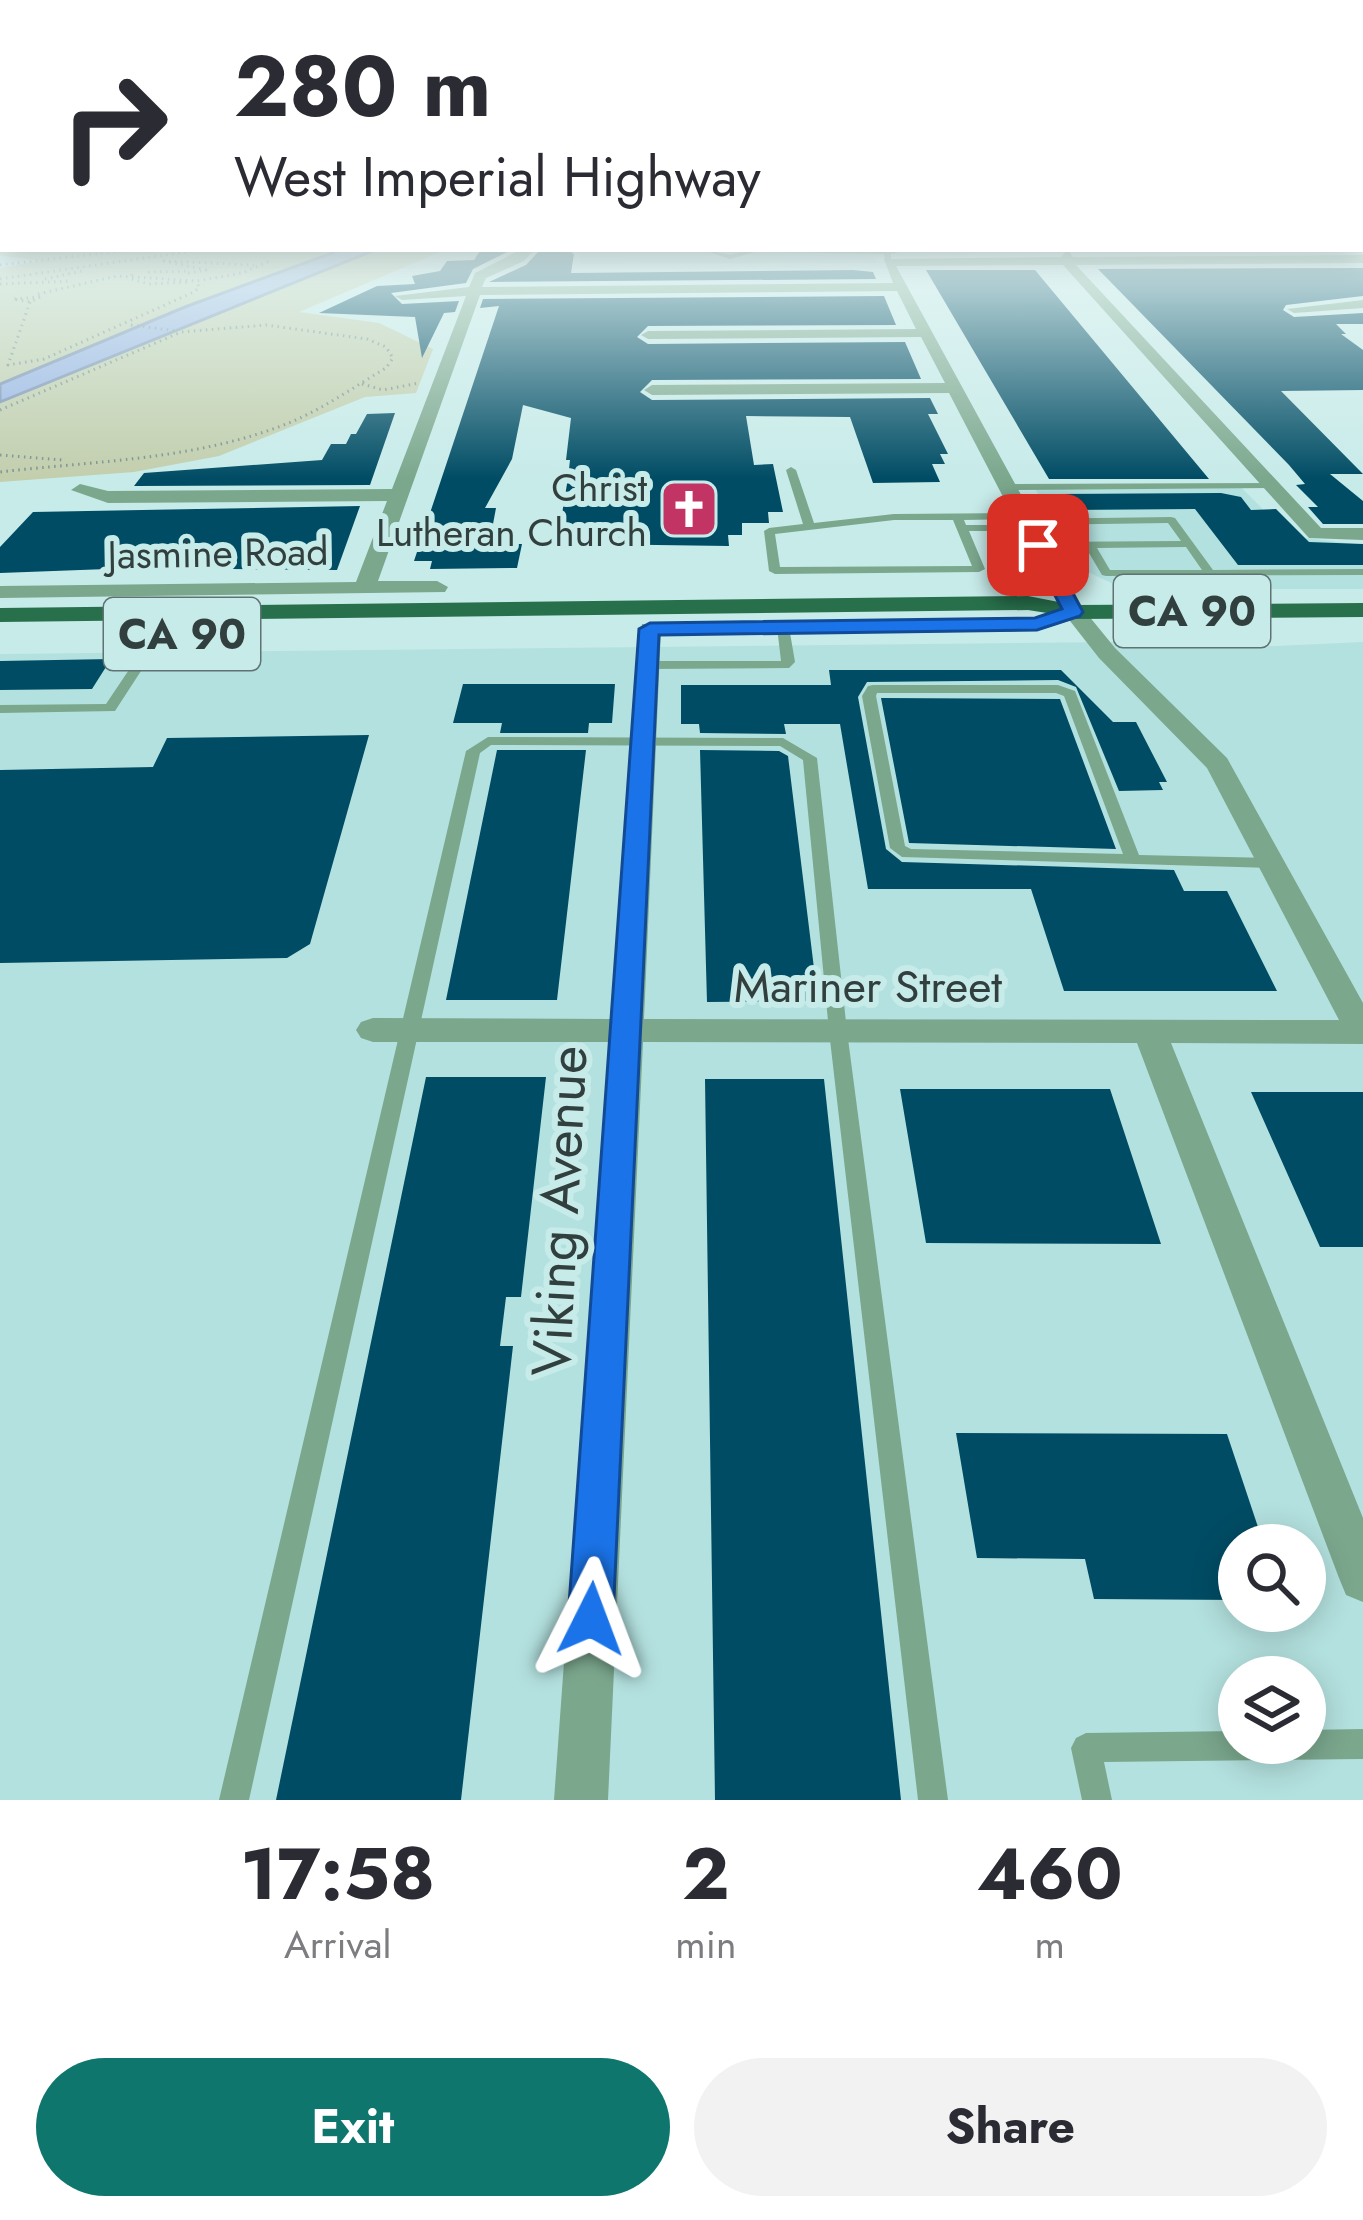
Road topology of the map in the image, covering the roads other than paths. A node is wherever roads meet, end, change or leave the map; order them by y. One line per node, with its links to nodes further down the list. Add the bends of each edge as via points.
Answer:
1 (468, 311): 12 (street)
2 (914, 311): 4 (street)
3 (1118, 311): 9 (street)
4 (926, 333): 5 (street); 6 (street)
5 (647, 335)
6 (954, 388): 7 (street); 10 (street)
7 (652, 390)
8 (791, 470): 14 (lane)
9 (1272, 485): 10 (lane); 16 (street, via 1316,534)
10 (1007, 487): 15 (street)
11 (80, 490): 12 (street, via 109,497)
12 (399, 495): 22 (street)
13 (960, 522): 14 (lane, via 875,517); 14 (lane, via 979,569 775,571 769,531); 15 (lane)
14 (809, 525)
15 (1029, 528): 17 (lane); 18 (lane, via 1172,520); 25 (street)
16 (1363, 534)
17 (1089, 544): 18 (lane); 20 (lane, via 1106,574)
18 (1190, 544): 20 (lane)
19 (1363, 572): 20 (lane)
20 (1210, 573)
21 (436, 586): 22 (street, Jasmine Road)
22 (365, 587): 23 (street, Jasmine Road)
23 (0, 592)
24 (1363, 610): 25 (main road, CA 90)
25 (1073, 612): 27 (main road, CA 90, via 1037,624); 29 (main road, CA 90, via 1028,603); 34 (street, via 1218,764)
26 (0, 614): 29 (main road, CA 90)
27 (783, 627): 29 (main road, CA 90); 29 (lane, via 784,665)
28 (159, 634): 29 (main road, CA 90); 30 (main road, CA 90); 31 (lane, via 110,708)
29 (649, 634): 32 (street, Viking Avenue)
30 (0, 635)
31 (0, 709)
32 (642, 742): 36 (lane, via 477,746); 37 (street, Viking Avenue); 38 (lane, via 783,742 810,758)
33 (1132, 856): 33 (lane, via 898,848 873,689 1070,694); 34 (lane)
34 (1273, 862): 40 (street)
35 (373, 1030): 36 (street, Mariner Street)
36 (411, 1030): 37 (street, Mariner Street); 43 (lane)
37 (623, 1030): 38 (street, Mariner Street); 44 (street, Viking Avenue)
38 (838, 1031): 39 (street, Mariner Street); 45 (lane)
39 (1150, 1032): 40 (street, Mariner Street); 41 (street)
40 (1362, 1032)
41 (1363, 1578)
42 (1363, 1744): 46 (lane, via 1086,1748)
43 (234, 1800)
44 (581, 1800)
45 (933, 1800)
46 (1097, 1800)

